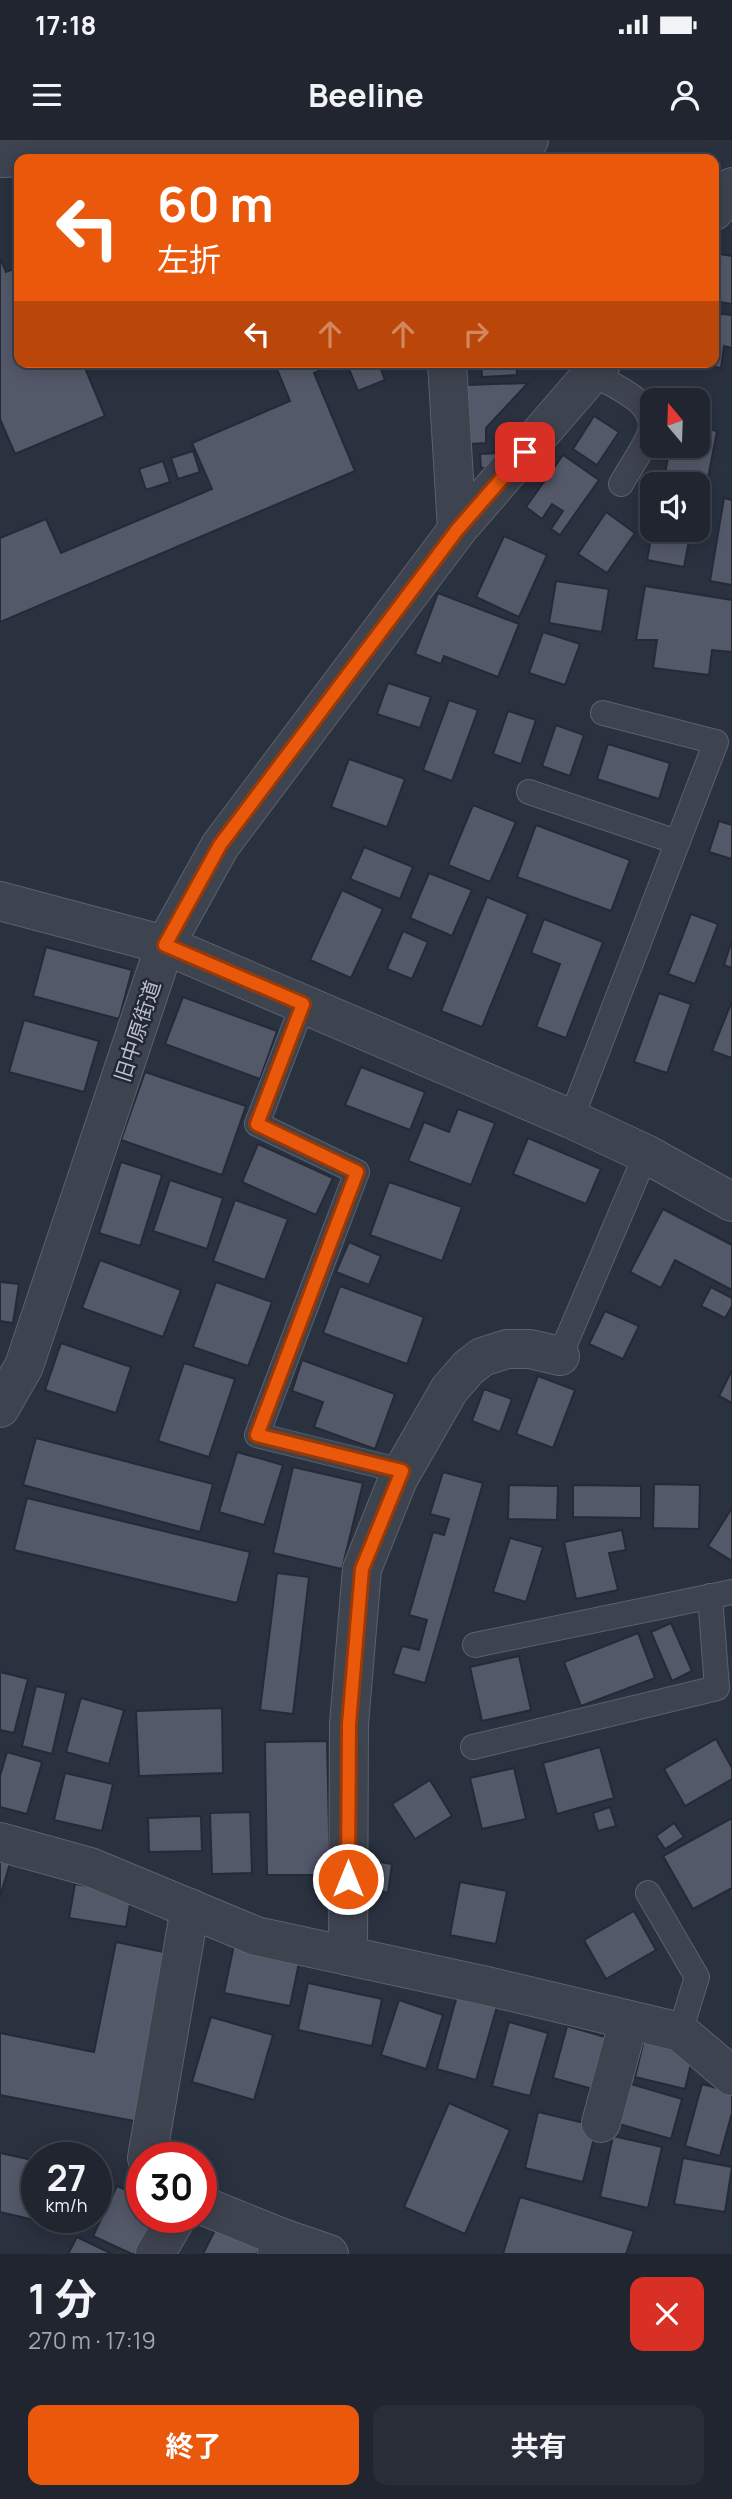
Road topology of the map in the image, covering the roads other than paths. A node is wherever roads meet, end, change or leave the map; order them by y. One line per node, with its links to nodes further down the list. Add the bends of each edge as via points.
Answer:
1 (529, 140): 2 (street)
2 (434, 149): 3 (street)
3 (193, 154)
4 (732, 187): 5 (street)
5 (719, 204)
6 (447, 368): 9 (street)
7 (598, 368): 8 (lane, via 642,404 649,416 650,432); 9 (street, 旧中原街道)
8 (621, 484)
9 (457, 530): 14 (street, 旧中原街道, via 220,845)
10 (603, 713): 12 (lane, via 716,742)
11 (529, 792): 12 (lane)
12 (677, 842): 16 (lane)
13 (0, 901): 14 (street)
14 (165, 945): 15 (street); 20 (street, 旧中原街道)
15 (303, 1004): 16 (street); 23 (lane, via 257,1124 357,1172 257,1435)
16 (571, 1119): 17 (street)
17 (646, 1154): 18 (street); 19 (lane)
18 (732, 1202)
19 (560, 1356): 23 (street, via 519,1348 496,1351 475,1361 449,1390)
20 (24, 1366): 21 (street, 旧中原街道); 22 (street)
21 (0, 1408)
22 (0, 1433)
23 (402, 1471): 30 (street, via 362,1569 349,1724)
24 (721, 1594): 25 (lane); 26 (lane, via 717,1689)
25 (475, 1645)
26 (473, 1747)
27 (0, 1842): 29 (street, via 90,1867)
28 (648, 1893): 32 (lane, via 697,1977)
29 (190, 1909): 30 (street, via 256,1936); 35 (street)
30 (348, 1956): 31 (street)
31 (629, 2020): 32 (street); 34 (street)
32 (680, 2032): 33 (street)
33 (732, 2076)
34 (601, 2123)
35 (150, 2142)
36 (217, 2213): 38 (street)
37 (167, 2233): 39 (street)
38 (281, 2246): 40 (street)
39 (155, 2254)
40 (329, 2254)

